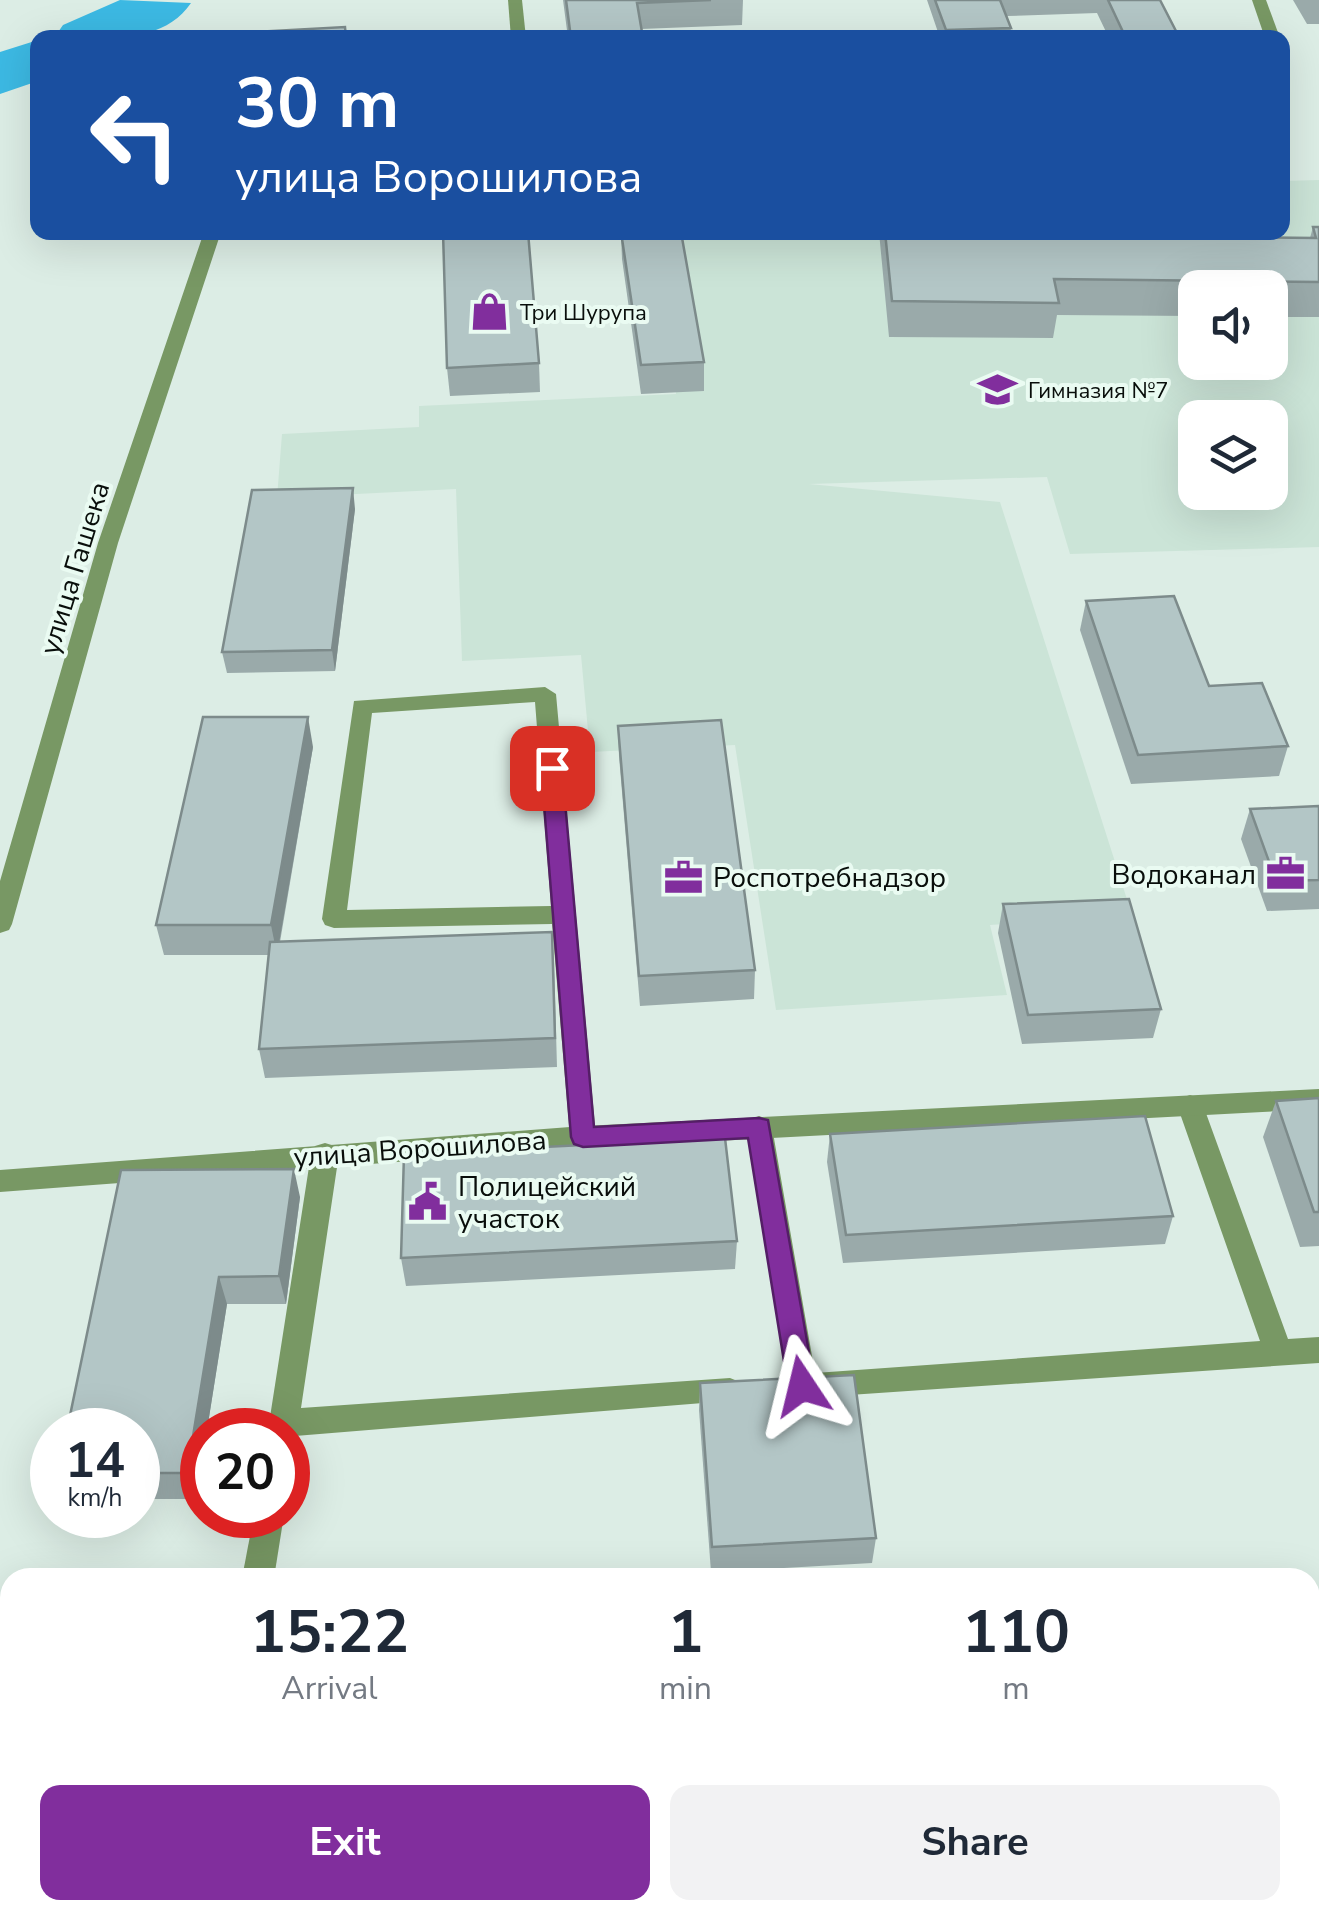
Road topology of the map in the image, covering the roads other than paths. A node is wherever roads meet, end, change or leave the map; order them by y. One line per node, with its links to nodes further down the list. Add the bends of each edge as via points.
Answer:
1 (516, 0): 3 (street)
2 (1259, 0): 4 (street)
3 (518, 30)
4 (1270, 30)
5 (210, 240): 7 (street, улица Гашека, via 108,543)
6 (564, 915): 6 (street, via 546,694 362,706 334,918); 11 (street)
7 (0, 924)
8 (1319, 1099): 9 (street, улица Ворошилова)
9 (1190, 1106): 10 (street, улица Ворошилова); 15 (street)
10 (759, 1127): 11 (street, улица Ворошилова); 16 (street)
11 (583, 1137): 12 (street, улица Ворошилова)
12 (325, 1154): 13 (street, улица Ворошилова); 17 (street)
13 (0, 1181)
14 (1319, 1350): 15 (street)
15 (1278, 1352): 16 (street)
16 (782, 1387): 18 (street)
17 (287, 1408)
18 (310, 1424)
19 (264, 1538): 20 (street)
20 (260, 1568)

